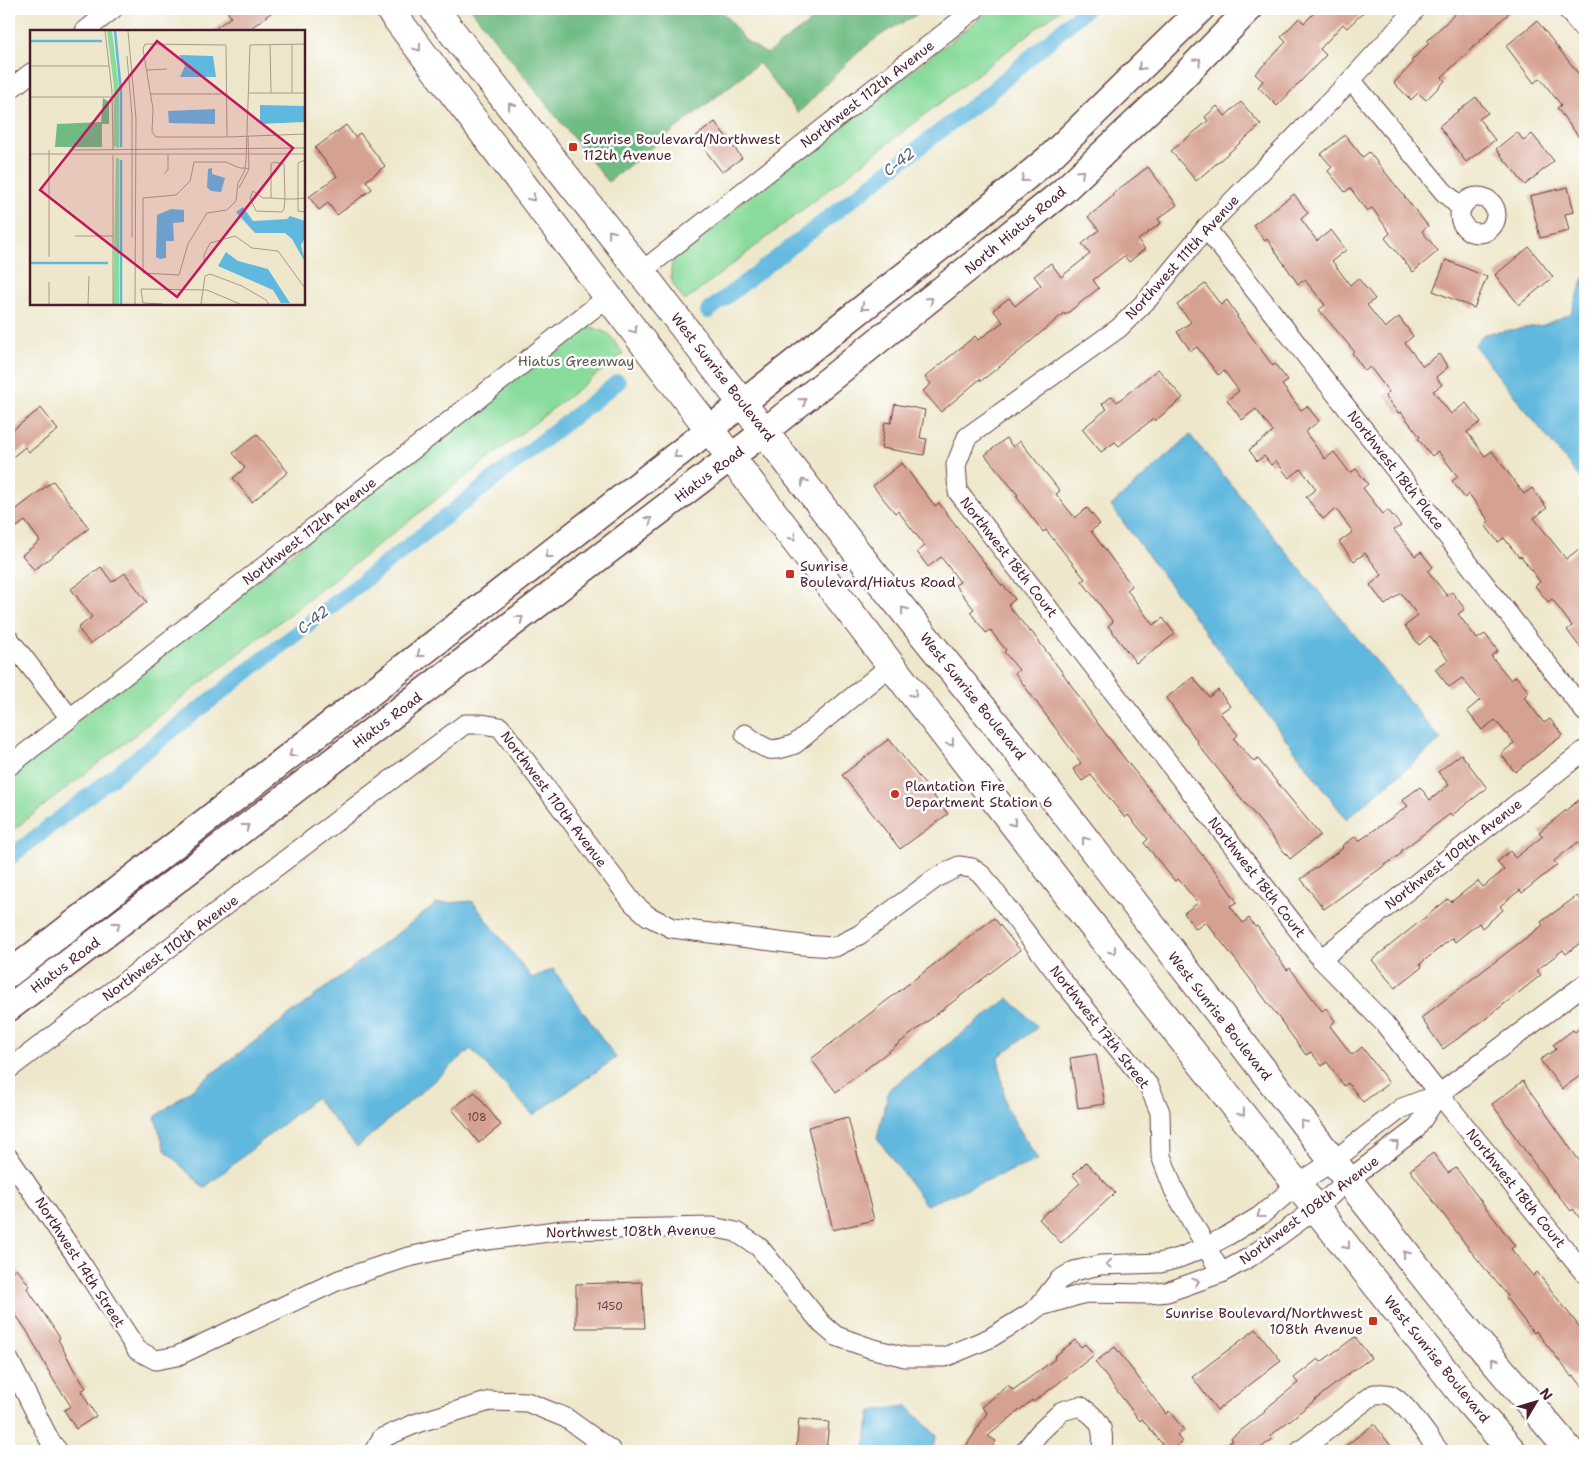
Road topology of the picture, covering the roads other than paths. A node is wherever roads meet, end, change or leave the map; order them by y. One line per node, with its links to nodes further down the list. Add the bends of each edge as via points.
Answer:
1 (114, 9): 9 (street)
2 (389, 9): 17 (highway, West Sunrise Boulevard, one-way to 17)
3 (434, 9): 16 (highway, West Sunrise Boulevard, one-way to 3)
4 (975, 9): 16 (street, Northwest 112th Avenue)
5 (1201, 9): 18 (main road, one-way to 18, via 1050,157)
6 (1249, 9): 20 (main road, North Hiatus Road, one-way to 6, via 1063,191 1170,90)
7 (1416, 9): 12 (street, Northwest 111th Avenue)
8 (1568, 9): 10 (street)
9 (86, 30)
10 (1585, 32)
11 (30, 74): 13 (street)
12 (1351, 80): 14 (street, via 1443,191); 15 (street, Northwest 111th Avenue)
13 (9, 90)
14 (1461, 208)
15 (1206, 228): 22 (street, Northwest 111th Avenue, via 1149,298 1119,328 968,437); 25 (street, Northwest 18th Place)
16 (641, 272): 18 (highway, West Sunrise Boulevard)
17 (609, 296): 19 (highway, West Sunrise Boulevard, one-way to 19); 26 (street, Northwest 112th Avenue)
18 (742, 403): 19 (main road, Hiatus Road); 20 (highway, West Sunrise Boulevard)
19 (710, 429): 21 (highway, West Sunrise Boulevard); 32 (main road, Hiatus Road, one-way to 32)
20 (765, 432): 21 (main road, Hiatus Road); 38 (highway, West Sunrise Boulevard, one-way to 20, via 1011,743 870,569)
21 (731, 457): 24 (highway, West Sunrise Boulevard, one-way to 24); 34 (main road, Hiatus Road, one-way to 21)
22 (956, 464): 31 (street, Northwest 18th Court, via 958,492)
23 (9, 639): 26 (street)
24 (891, 665): 27 (street, via 795,744 780,750 765,749); 39 (highway, West Sunrise Boulevard, one-way to 39)
25 (1585, 712)
26 (70, 718): 29 (street, Northwest 112th Avenue)
27 (745, 734)
28 (1585, 750): 31 (street, Northwest 109th Avenue)
29 (9, 766)
30 (983, 876): 35 (street, Northwest 110th Avenue, via 972,868 959,866 936,878 859,935 835,947 672,928 648,916 632,903 500,727 465,724); 41 (street, Northwest 17th Street, via 1148,1086 1160,1112 1161,1156 1174,1190)
31 (1321, 959): 36 (street, Northwest 18th Court, via 1384,1023)
32 (9, 974)
33 (1585, 984): 36 (street, Northwest 108th Avenue)
34 (9, 1008)
35 (9, 1070)
36 (1439, 1094): 38 (street, Northwest 108th Avenue, via 1402,1108); 38 (street, Northwest 108th Avenue, one-way to 36, via 1416,1129); 43 (street, Northwest 18th Court)
37 (9, 1158): 46 (street, Northwest 14th Street, via 137,1350)
38 (1340, 1171): 39 (street, Northwest 108th Avenue); 40 (street, Northwest 108th Avenue); 55 (highway, West Sunrise Boulevard, one-way to 38, via 1453,1313)
39 (1298, 1184): 40 (highway, West Sunrise Boulevard); 41 (street, Northwest 108th Avenue, one-way to 41, via 1260,1216)
40 (1317, 1208): 42 (street, Northwest 108th Avenue, via 1250,1257); 54 (highway, West Sunrise Boulevard, one-way to 54)
41 (1206, 1247): 42 (street, Northwest 17th Street); 44 (street, Northwest 108th Avenue, one-way to 44, via 1160,1263 1100,1264 1074,1271 1058,1280)
42 (1221, 1273): 44 (street, Northwest 108th Avenue, one-way to 42, via 1086,1294 1167,1292)
43 (1585, 1274)
44 (1038, 1307): 46 (street, Northwest 108th Avenue, via 990,1338 945,1357 904,1357 836,1336 822,1324 759,1247 736,1232 712,1227 563,1230 473,1242 405,1258 339,1280 177,1356)
45 (9, 1360): 47 (street)
46 (156, 1360)
47 (58, 1451)
48 (374, 1451): 49 (street, via 382,1438 418,1423 490,1401 527,1402 566,1418)
49 (612, 1451)
50 (1025, 1451): 51 (street, via 1062,1411 1080,1406 1097,1418 1103,1432)
51 (1102, 1451)
52 (1300, 1451): 53 (street, via 1374,1394 1381,1393 1401,1403)
53 (1439, 1451)
54 (1512, 1451)
55 (1570, 1451)

